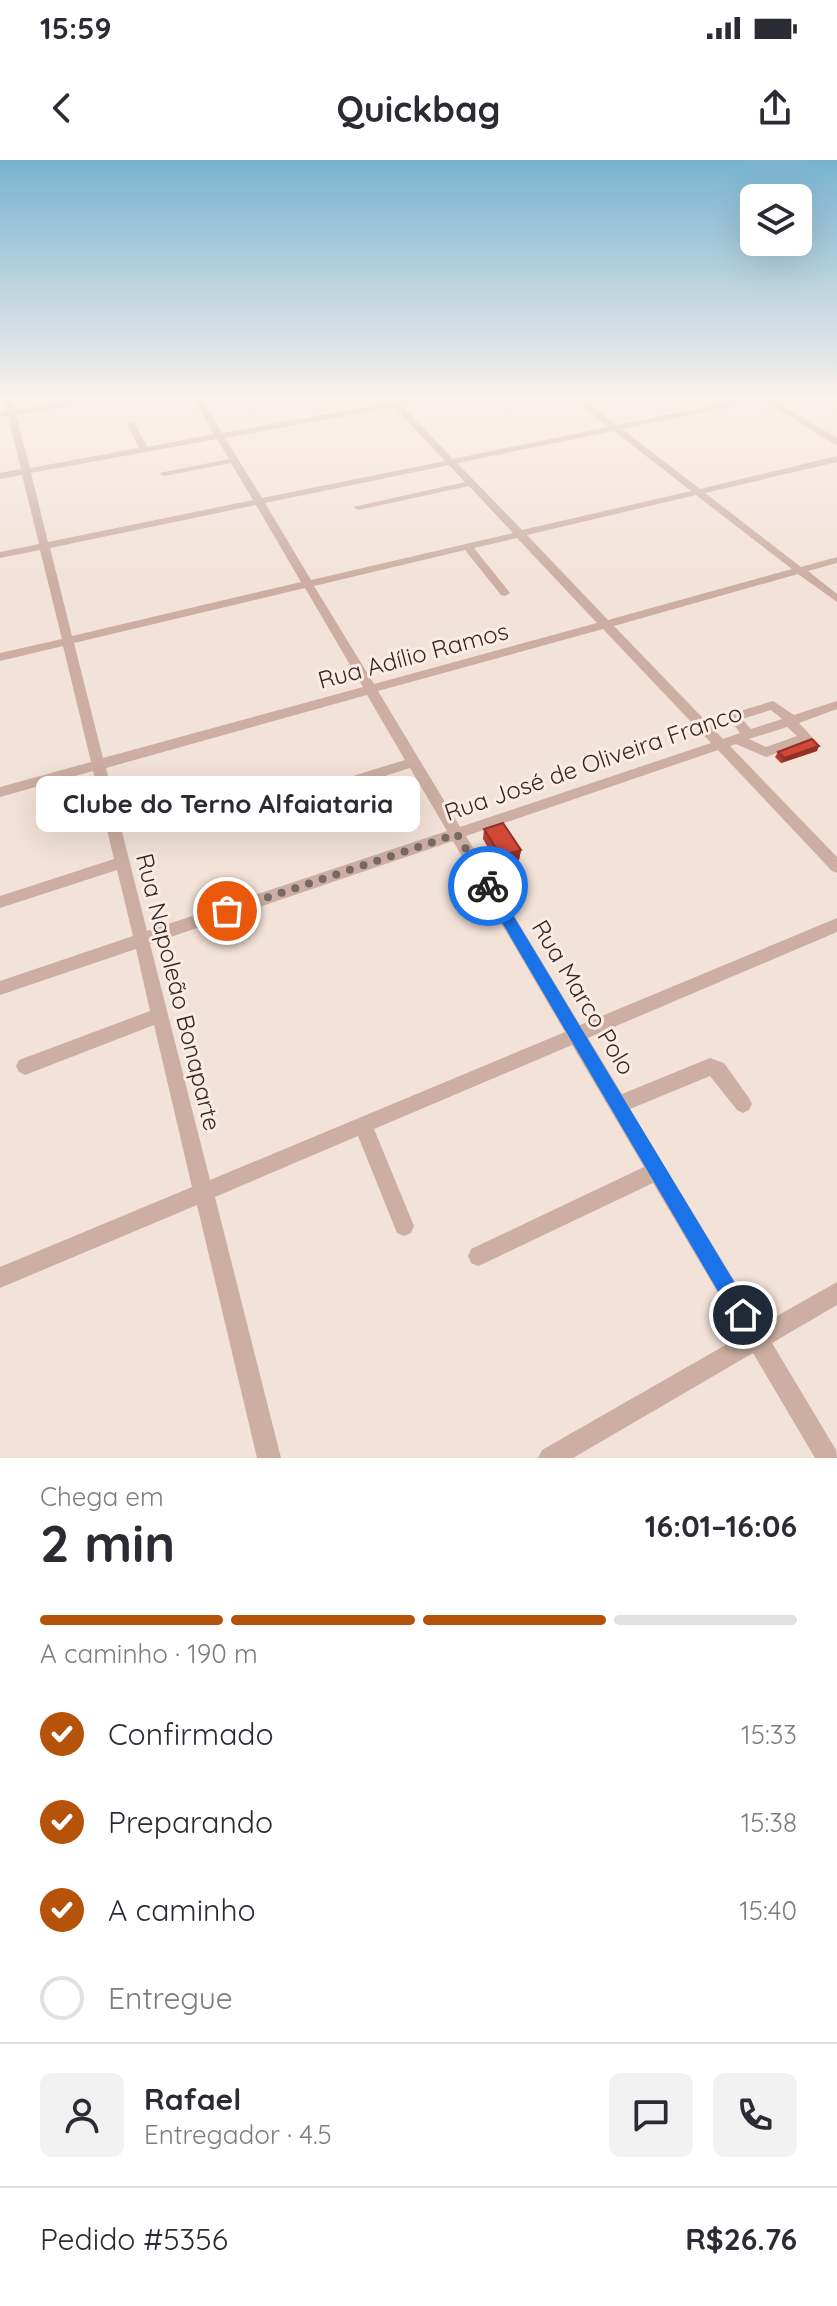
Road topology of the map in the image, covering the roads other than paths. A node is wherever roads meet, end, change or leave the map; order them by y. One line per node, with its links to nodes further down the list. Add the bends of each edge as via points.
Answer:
1 (22, 459): 9 (street, Rua Napoleão Bonaparte)
2 (96, 459): 9 (street)
3 (448, 459): 8 (street)
4 (468, 459): 8 (street)
5 (655, 459): 13 (street)
6 (837, 459): 13 (street)
7 (235, 460): 10 (street); 14 (street, Rua Marco Polo)
8 (451, 462): 12 (street); 14 (street)
9 (26, 471): 11 (street); 17 (street, Rua Napoleão Bonaparte)
10 (164, 473)
11 (0, 476)
12 (472, 483): 15 (street); 16 (street)
13 (699, 492): 16 (street); 21 (street)
14 (259, 502): 17 (street); 22 (street, Rua Marco Polo)
15 (358, 507)
16 (520, 534): 18 (street); 25 (street)
17 (45, 546): 19 (street); 26 (street, Rua Napoleão Bonaparte)
18 (468, 547): 22 (street); 23 (street)
19 (0, 555)
20 (837, 560): 21 (street, Rua Adílio Ramos)
21 (800, 571): 24 (street); 25 (street, Rua Adílio Ramos)
22 (308, 584): 26 (street); 28 (street, Rua Marco Polo)
23 (505, 593)
24 (837, 599)
25 (606, 624): 28 (street, Rua Adílio Ramos); 32 (street)
26 (68, 641): 27 (street); 35 (street, Rua Napoleão Bonaparte)
27 (0, 657)
28 (371, 690): 34 (street, Rua Marco Polo); 35 (street, Rua Adílio Ramos)
29 (837, 705): 30 (street, Rua José de Oliveira Franco)
30 (790, 721): 31 (street, Rua José de Oliveira Franco); 31 (street, via 773,705 734,717); 33 (street, via 806,737)
31 (742, 737): 32 (street, Rua José de Oliveira Franco); 33 (street)
32 (721, 744): 36 (street); 39 (street, Rua José de Oliveira Franco)
33 (766, 752): 36 (street)
34 (414, 762): 37 (street); 39 (street, Rua Marco Polo)
35 (99, 765): 38 (street, Rua Adílio Ramos); 40 (street, Rua Napoleão Bonaparte)
36 (741, 766): 41 (street)
37 (325, 790)
38 (0, 792)
39 (457, 834): 44 (street, Rua José de Oliveira Franco); 47 (street, Rua Marco Polo)
40 (123, 862): 42 (street); 44 (street, Rua Napoleão Bonaparte)
41 (837, 867)
42 (1, 902)
43 (837, 925): 47 (street)
44 (142, 940): 45 (street, Rua José de Oliveira Franco); 46 (street, Rua Napoleão Bonaparte)
45 (0, 988)
46 (160, 1015): 48 (street); 53 (street, Rua Napoleão Bonaparte)
47 (576, 1035): 50 (street, Rua Marco Polo); 51 (street)
48 (25, 1066)
49 (743, 1104): 50 (street, via 718,1069 710,1067)
50 (617, 1105): 52 (street, Rua Marco Polo)
51 (363, 1125): 53 (street); 54 (street)
52 (657, 1171): 55 (street); 58 (street, Rua Marco Polo)
53 (203, 1192): 56 (street); 59 (street, Rua Napoleão Bonaparte)
54 (404, 1226)
55 (478, 1256)
56 (0, 1278)
57 (837, 1293): 58 (street)
58 (757, 1339): 60 (street); 61 (street, Rua Marco Polo)
59 (269, 1458)
60 (550, 1458)
61 (828, 1458)

